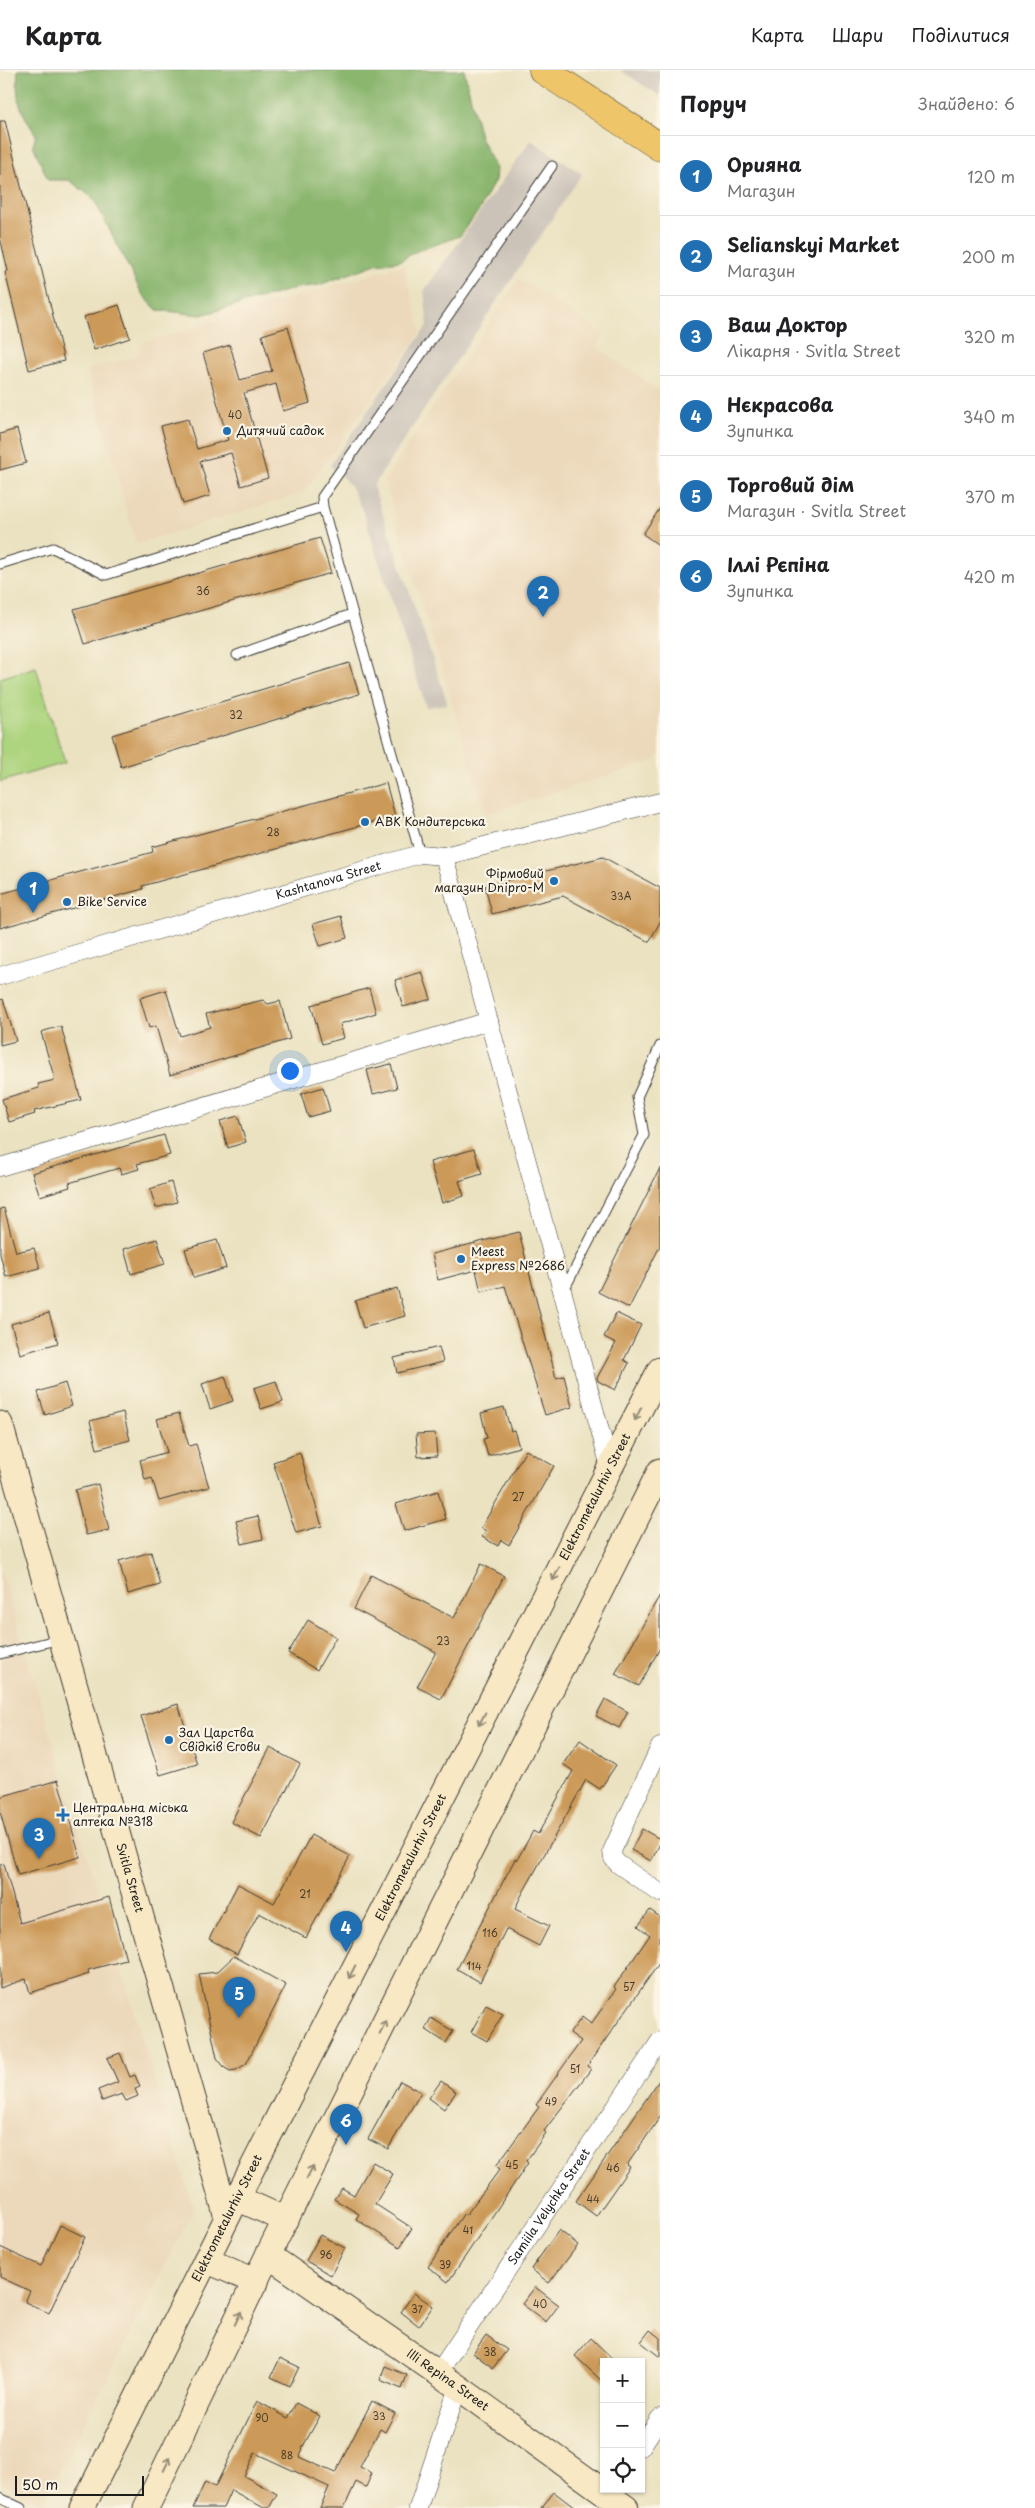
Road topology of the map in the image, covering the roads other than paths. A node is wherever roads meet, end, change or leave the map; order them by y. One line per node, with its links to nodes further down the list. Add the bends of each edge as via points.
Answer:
1 (543, 70): 2 (main road)
2 (660, 147)
3 (552, 166): 4 (lane, via 322,497)
4 (323, 507): 5 (lane, via 106,575 53,548); 6 (lane)
5 (0, 564)
6 (352, 614): 7 (lane); 9 (lane)
7 (237, 655)
8 (660, 802): 10 (street, Kashtanova Street)
9 (420, 854): 10 (street, Kashtanova Street); 11 (street, Kashtanova Street)
10 (444, 856): 12 (street)
11 (0, 976)
12 (489, 1021): 14 (street); 15 (street)
13 (660, 1046): 15 (lane, via 637,1097 644,1135)
14 (0, 1167)
15 (563, 1292): 18 (street)
16 (660, 1370): 18 (main road, Elektrometalurhiv Street, one-way to 18)
17 (0, 1424): 20 (main road, Svitla Street)
18 (610, 1467): 25 (main road, Elektrometalurhiv Street, one-way to 25)
19 (660, 1471): 26 (main road, one-way to 19)
20 (62, 1638): 21 (lane); 25 (main road, Svitla Street)
21 (0, 1654)
22 (660, 1747): 23 (street, via 612,1851 615,1861)
23 (660, 1893)
24 (660, 2041): 30 (street, Samiila Velychka Street)
25 (232, 2207): 26 (main road); 28 (main road, Elektrometalurhiv Street)
26 (286, 2220): 27 (main road)
27 (268, 2255): 29 (main road); 30 (main road, Illi Repina Street)
28 (206, 2260): 29 (main road); 37 (main road, Elektrometalurhiv Street)
29 (256, 2282): 38 (main road, one-way to 29)
30 (438, 2372): 31 (main road, Illi Repina Street)
31 (458, 2386): 35 (main road, Illi Repina Street); 39 (street)
32 (660, 2418): 33 (street)
33 (645, 2441)
34 (0, 2498): 36 (lane)
35 (616, 2498)
36 (21, 2508)
37 (82, 2508)
38 (146, 2508)
39 (418, 2508)

